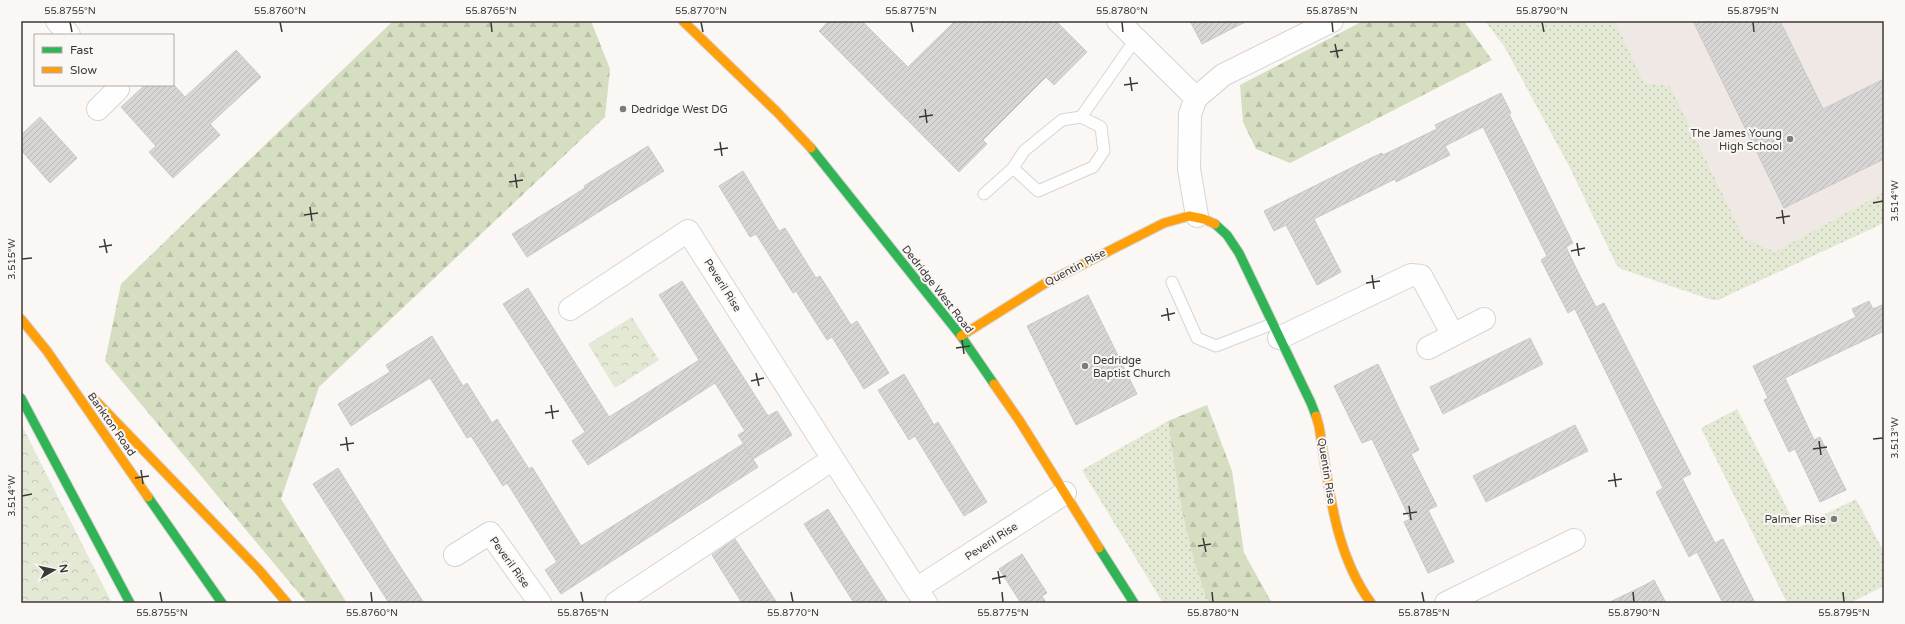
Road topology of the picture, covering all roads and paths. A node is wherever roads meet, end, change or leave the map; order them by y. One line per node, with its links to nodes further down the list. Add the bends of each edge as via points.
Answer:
1 (57, 21): 5 (street)
2 (683, 21): 20 (street, Dedridge West Road, via 777,112 819,157)
3 (1118, 21): 6 (street)
4 (1332, 21): 8 (street, via 1223,75)
5 (68, 34)
6 (1135, 40): 8 (street); 10 (lane)
7 (118, 86): 9 (street)
8 (1196, 98): 13 (street, via 1190,114 1189,169)
9 (98, 109)
10 (1082, 117): 11 (lane, via 1062,120 1024,151); 11 (lane, via 1101,127 1104,151 1093,167 1038,191)
11 (1013, 168): 12 (lane)
12 (984, 194)
13 (1196, 216): 18 (street, Quentin Rise, via 1214,222 1228,234); 20 (street, Quentin Rise, via 1160,225 1093,256 1009,303)
14 (1172, 282): 18 (lane, via 1197,338 1216,346)
15 (570, 309): 24 (street, Peveril Rise, via 688,231)
16 (21, 319): 22 (street, Bankton Road)
17 (1484, 320): 19 (street)
18 (1276, 331): 19 (street, via 1412,275 1421,276); 35 (street, Quentin Rise, via 1311,403 1319,426 1331,500 1346,559 1358,586)
19 (1454, 335): 21 (street)
20 (961, 336): 25 (street, Dedridge West Road)
21 (1428, 348)
22 (47, 351): 30 (street, Bankton Road); 31 (street, via 259,570)
23 (21, 398): 29 (street)
24 (833, 459): 28 (street, Peveril Rise); 33 (street)
25 (1064, 493): 28 (street, Peveril Rise); 34 (street, Dedridge West Road)
26 (1574, 540): 36 (street)
27 (455, 555): 32 (street, Peveril Rise, via 490,533)
28 (921, 596)
29 (130, 603)
30 (222, 603)
31 (286, 603)
32 (540, 603)
33 (616, 603)
34 (1134, 603)
35 (1371, 603)
36 (1446, 603)

